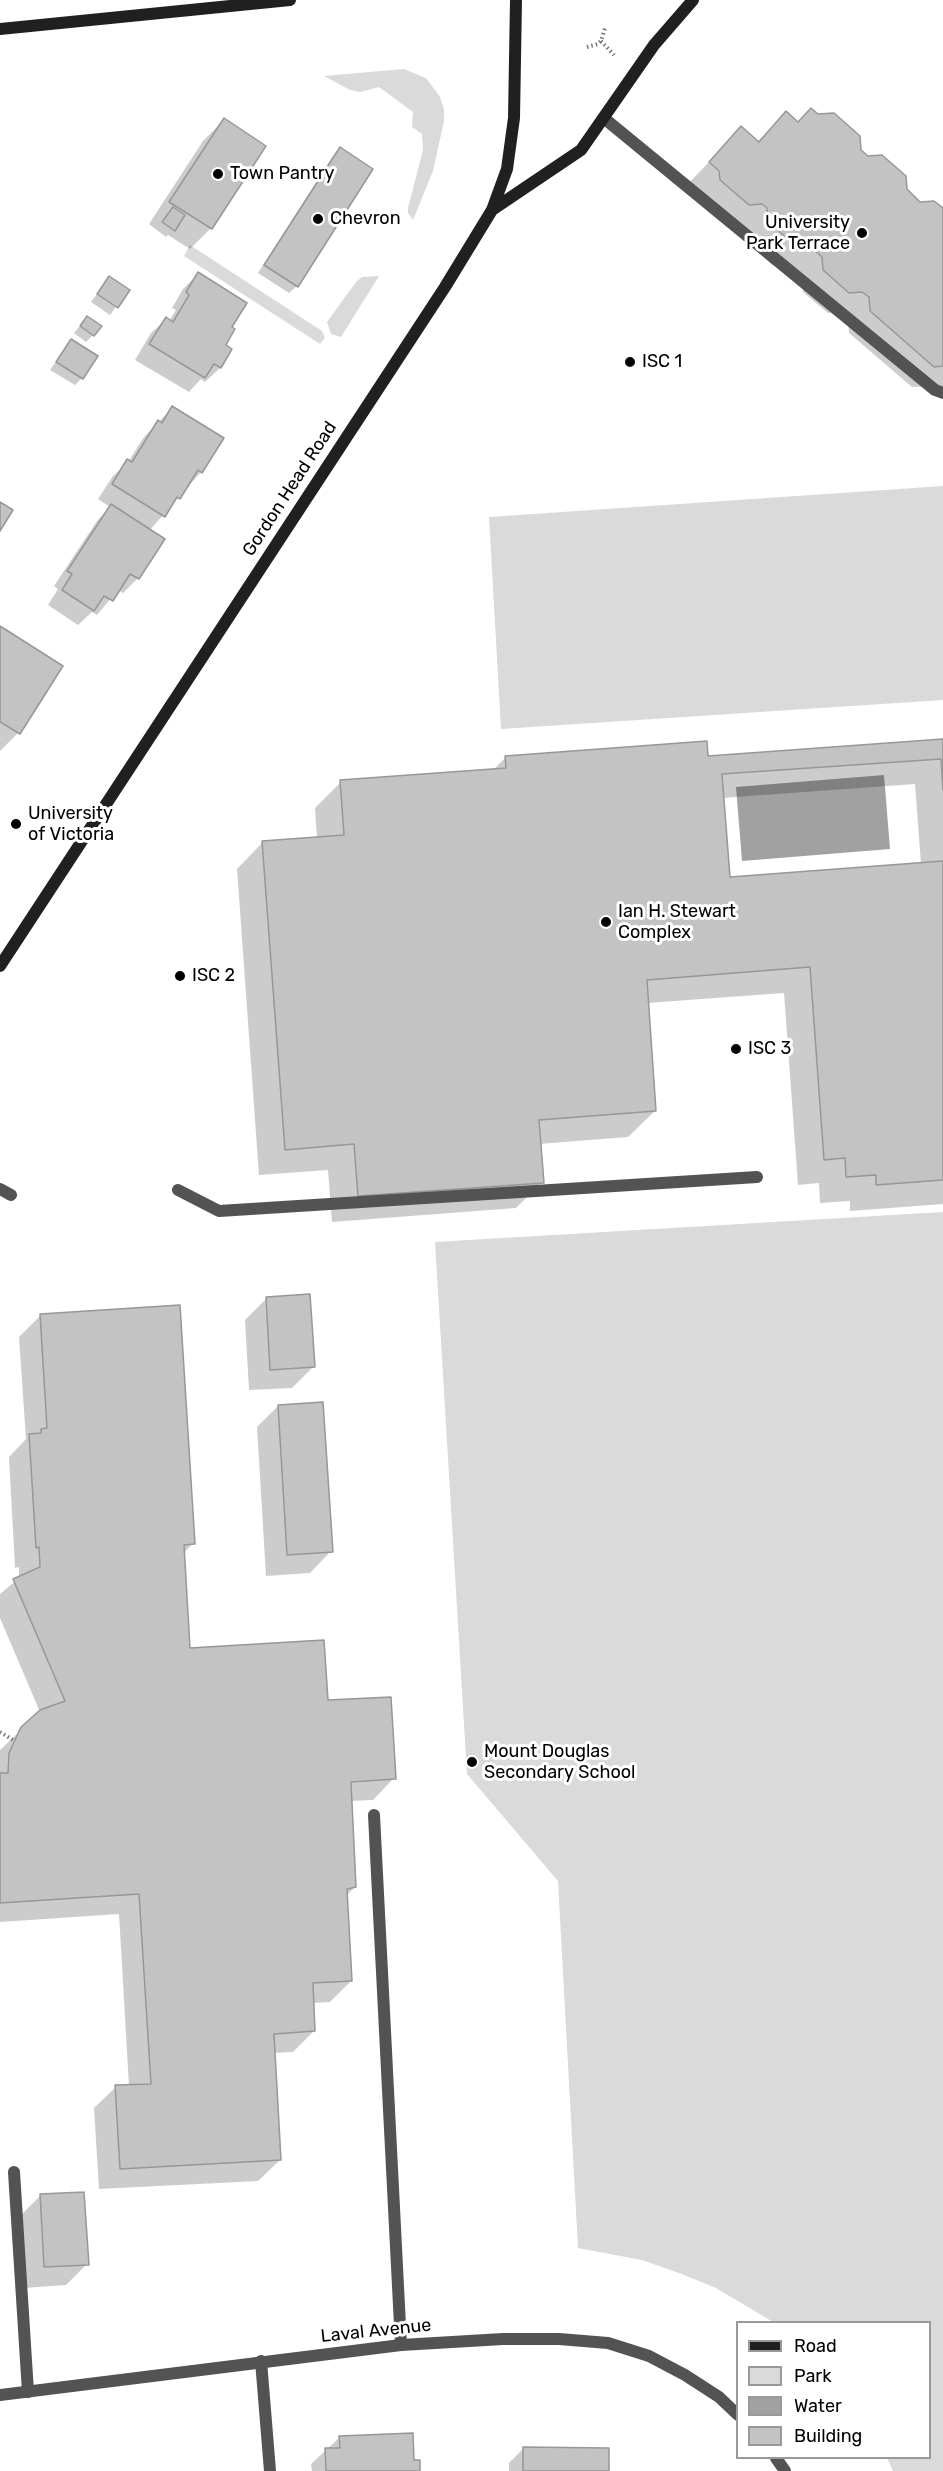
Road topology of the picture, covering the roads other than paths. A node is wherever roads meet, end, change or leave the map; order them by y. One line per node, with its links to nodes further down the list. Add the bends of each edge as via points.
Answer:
1 (290, 0): 4 (main road)
2 (516, 0): 6 (main road, Gordon Head Road, via 514,118 507,169)
3 (693, 0): 5 (main road, via 654,45)
4 (0, 29)
5 (605, 119): 6 (main road, via 581,150); 7 (street)
6 (492, 210): 8 (main road, Gordon Head Road)
7 (943, 393)
8 (0, 966)
9 (757, 1177): 10 (street, via 219,1210)
10 (178, 1190)
11 (374, 1815): 13 (street)
12 (14, 2172): 15 (street)
13 (400, 2345): 14 (street, Laval Avenue); 17 (street, Laval Avenue, via 503,2338 608,2343 650,2356 718,2397)
14 (261, 2361): 15 (street, Laval Avenue); 18 (street)
15 (28, 2392): 16 (street, Laval Avenue)
16 (0, 2395)
17 (736, 2413)
18 (270, 2471)

